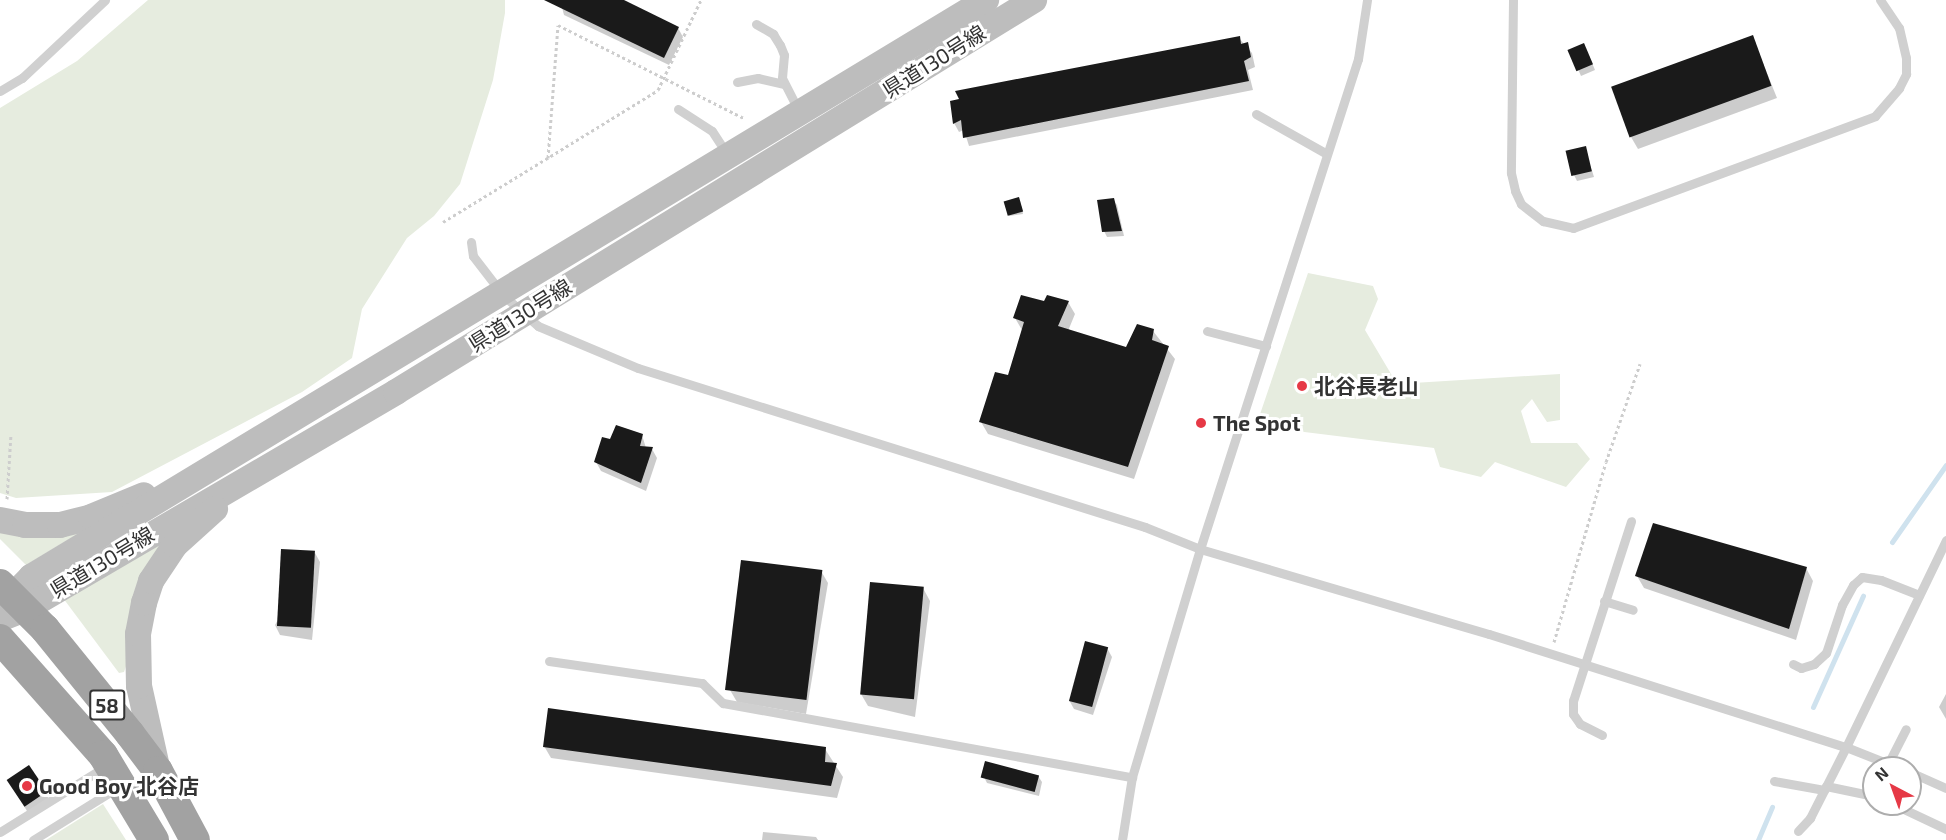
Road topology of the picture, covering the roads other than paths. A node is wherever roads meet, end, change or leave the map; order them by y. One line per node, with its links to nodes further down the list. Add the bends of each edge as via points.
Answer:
1 (105, 0): 10 (lane, via 22,78)
2 (986, 0): 12 (main road, 県道130号線)
3 (1034, 0): 18 (main road, 県道130号線)
4 (1367, 0): 14 (lane, via 1358,59)
5 (1513, 0): 6 (lane, via 1511,173 1515,191 1521,204 1543,221 1573,228 1875,116 1899,88 1906,66 1899,28)
6 (1880, 0)
7 (756, 24): 9 (lane, via 773,34 780,45)
8 (737, 82): 9 (lane, via 758,78)
9 (784, 84): 12 (lane)
10 (0, 91)
11 (678, 110): 15 (lane, via 712,131)
12 (800, 113): 15 (main road, 県道130号線)
13 (1256, 114): 14 (lane)
14 (1328, 154): 20 (lane)
15 (729, 156): 17 (main road, 県道130号線)
16 (471, 242): 17 (lane, via 473,256)
17 (503, 295): 18 (lane); 21 (main road, 県道130号線)
18 (523, 314): 22 (main road, 県道130号線); 26 (lane, via 538,326 638,368 1145,527)
19 (1207, 332): 20 (lane)
20 (1266, 346): 26 (lane)
21 (282, 427): 23 (main road, via 231,447 147,493 92,517 60,525 25,525); 29 (main road, 県道130号線, via 31,577)
22 (284, 455): 29 (main road, 県道130号線); 40 (main road, via 195,525 175,545 151,581 138,634 139,686)
23 (2, 514)
24 (1631, 521): 28 (lane)
25 (1946, 540): 27 (lane)
26 (1200, 549): 34 (lane, via 1489,634); 42 (lane)
27 (1919, 596): 33 (lane, via 1881,580 1862,578 1853,585 1842,605 1826,653 1802,668); 37 (lane)
28 (1604, 601): 30 (lane); 34 (lane)
29 (7, 603): 40 (highway, 58)
30 (1633, 610)
31 (0, 639): 41 (highway, 58)
32 (549, 661): 42 (lane, via 702,683 723,703)
33 (1793, 663)
34 (1583, 667): 36 (lane, via 1573,714 1580,724); 37 (lane)
35 (1906, 729): 39 (lane)
36 (1602, 735)
37 (1846, 747): 38 (lane); 45 (lane)
38 (1868, 756)
39 (1892, 756)
40 (158, 771): 54 (highway, 58)
41 (116, 774): 51 (lane); 52 (lane); 53 (highway, 58)
42 (1132, 777): 55 (lane)
43 (1922, 777): 46 (lane)
44 (1774, 781): 45 (lane)
45 (1825, 788): 47 (lane); 50 (lane)
46 (1946, 788)
47 (1862, 794)
48 (1918, 816): 49 (lane)
49 (1946, 829)
50 (1798, 831)
51 (0, 832)
52 (33, 840)
53 (154, 840)
54 (195, 840)
55 (1122, 840)

